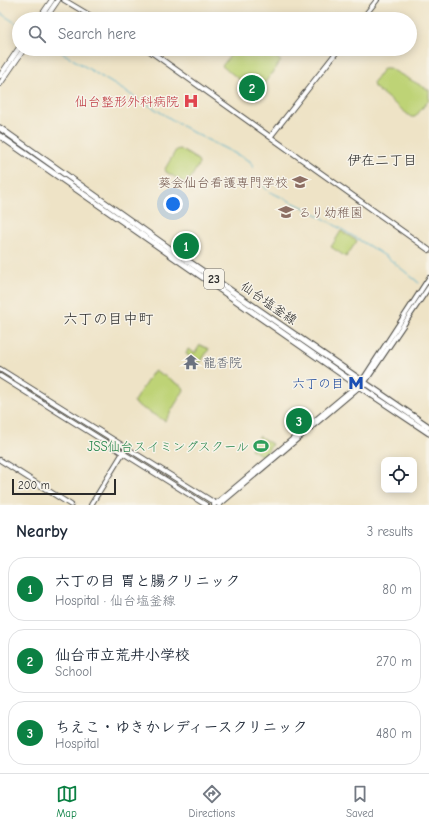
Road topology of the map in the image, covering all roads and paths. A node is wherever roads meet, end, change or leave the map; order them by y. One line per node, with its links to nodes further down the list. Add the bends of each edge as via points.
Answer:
1 (52, 0): 5 (main road)
2 (58, 0): 6 (main road)
3 (64, 0): 7 (street)
4 (377, 0): 8 (street)
5 (44, 12)
6 (50, 12)
7 (84, 12)
8 (368, 12)
9 (14, 56): 13 (main road)
10 (17, 56): 13 (main road)
11 (157, 56): 18 (street)
12 (334, 56): 18 (street)
13 (4, 70): 14 (main road); 15 (main road)
14 (0, 76)
15 (0, 84)
16 (0, 128): 24 (main road, 仙台塩釜線 / 23, via 158,241)
17 (0, 136): 25 (main road, 仙台塩釜線 / 23)
18 (271, 136): 19 (street)
19 (429, 250)
20 (429, 278): 24 (street)
21 (429, 287): 24 (street)
22 (0, 369): 28 (street)
23 (0, 376): 29 (street)
24 (363, 382): 25 (street); 26 (main road, 仙台塩釜線 / 23)
25 (358, 386): 27 (main road, 仙台塩釜線 / 23); 31 (street)
26 (429, 427)
27 (429, 434)
28 (126, 448): 29 (street); 31 (street)
29 (123, 453): 33 (street); 34 (street)
30 (0, 460): 32 (street)
31 (216, 504)
32 (71, 505)
33 (91, 505)
34 (206, 505)

